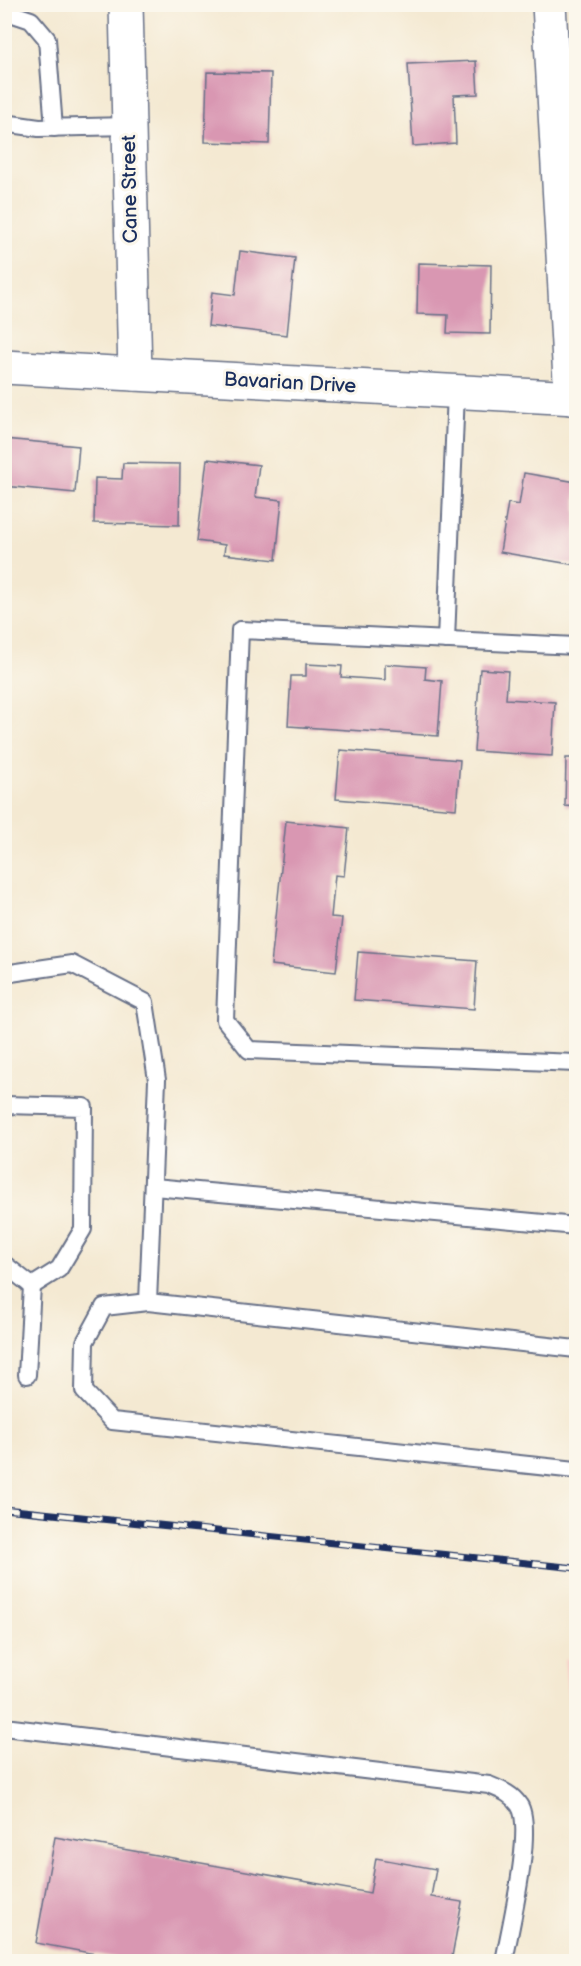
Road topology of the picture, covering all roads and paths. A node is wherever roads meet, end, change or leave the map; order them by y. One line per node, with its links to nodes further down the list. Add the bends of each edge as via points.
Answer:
1 (126, 4): 5 (street, Cane Street)
2 (549, 4): 10 (street)
3 (4, 11): 6 (lane, via 31,20 47,39)
4 (4, 123): 6 (lane)
5 (129, 126): 6 (lane); 8 (street, Cane Street)
6 (54, 128)
7 (4, 367): 8 (street, Bavarian Drive)
8 (135, 374): 9 (street, Bavarian Drive)
9 (456, 392): 10 (street, Bavarian Drive); 11 (lane)
10 (574, 398)
11 (446, 640): 12 (lane); 14 (lane, via 240,630 225,1020 249,1050)
12 (576, 646)
13 (4, 974): 16 (lane, via 72,964 145,1002 157,1080)
14 (576, 1063)
15 (4, 1105): 19 (lane, via 84,1107 83,1229 59,1269)
16 (154, 1187): 17 (lane); 20 (lane)
17 (576, 1226)
18 (4, 1264): 19 (lane)
19 (32, 1286): 22 (lane)
20 (148, 1302): 21 (lane); 23 (lane, via 104,1307 85,1342 84,1391 112,1421)
21 (576, 1349)
22 (27, 1375)
23 (576, 1470)
24 (4, 1727): 25 (lane, via 489,1785 507,1792 521,1806 526,1833)
25 (504, 1962)

